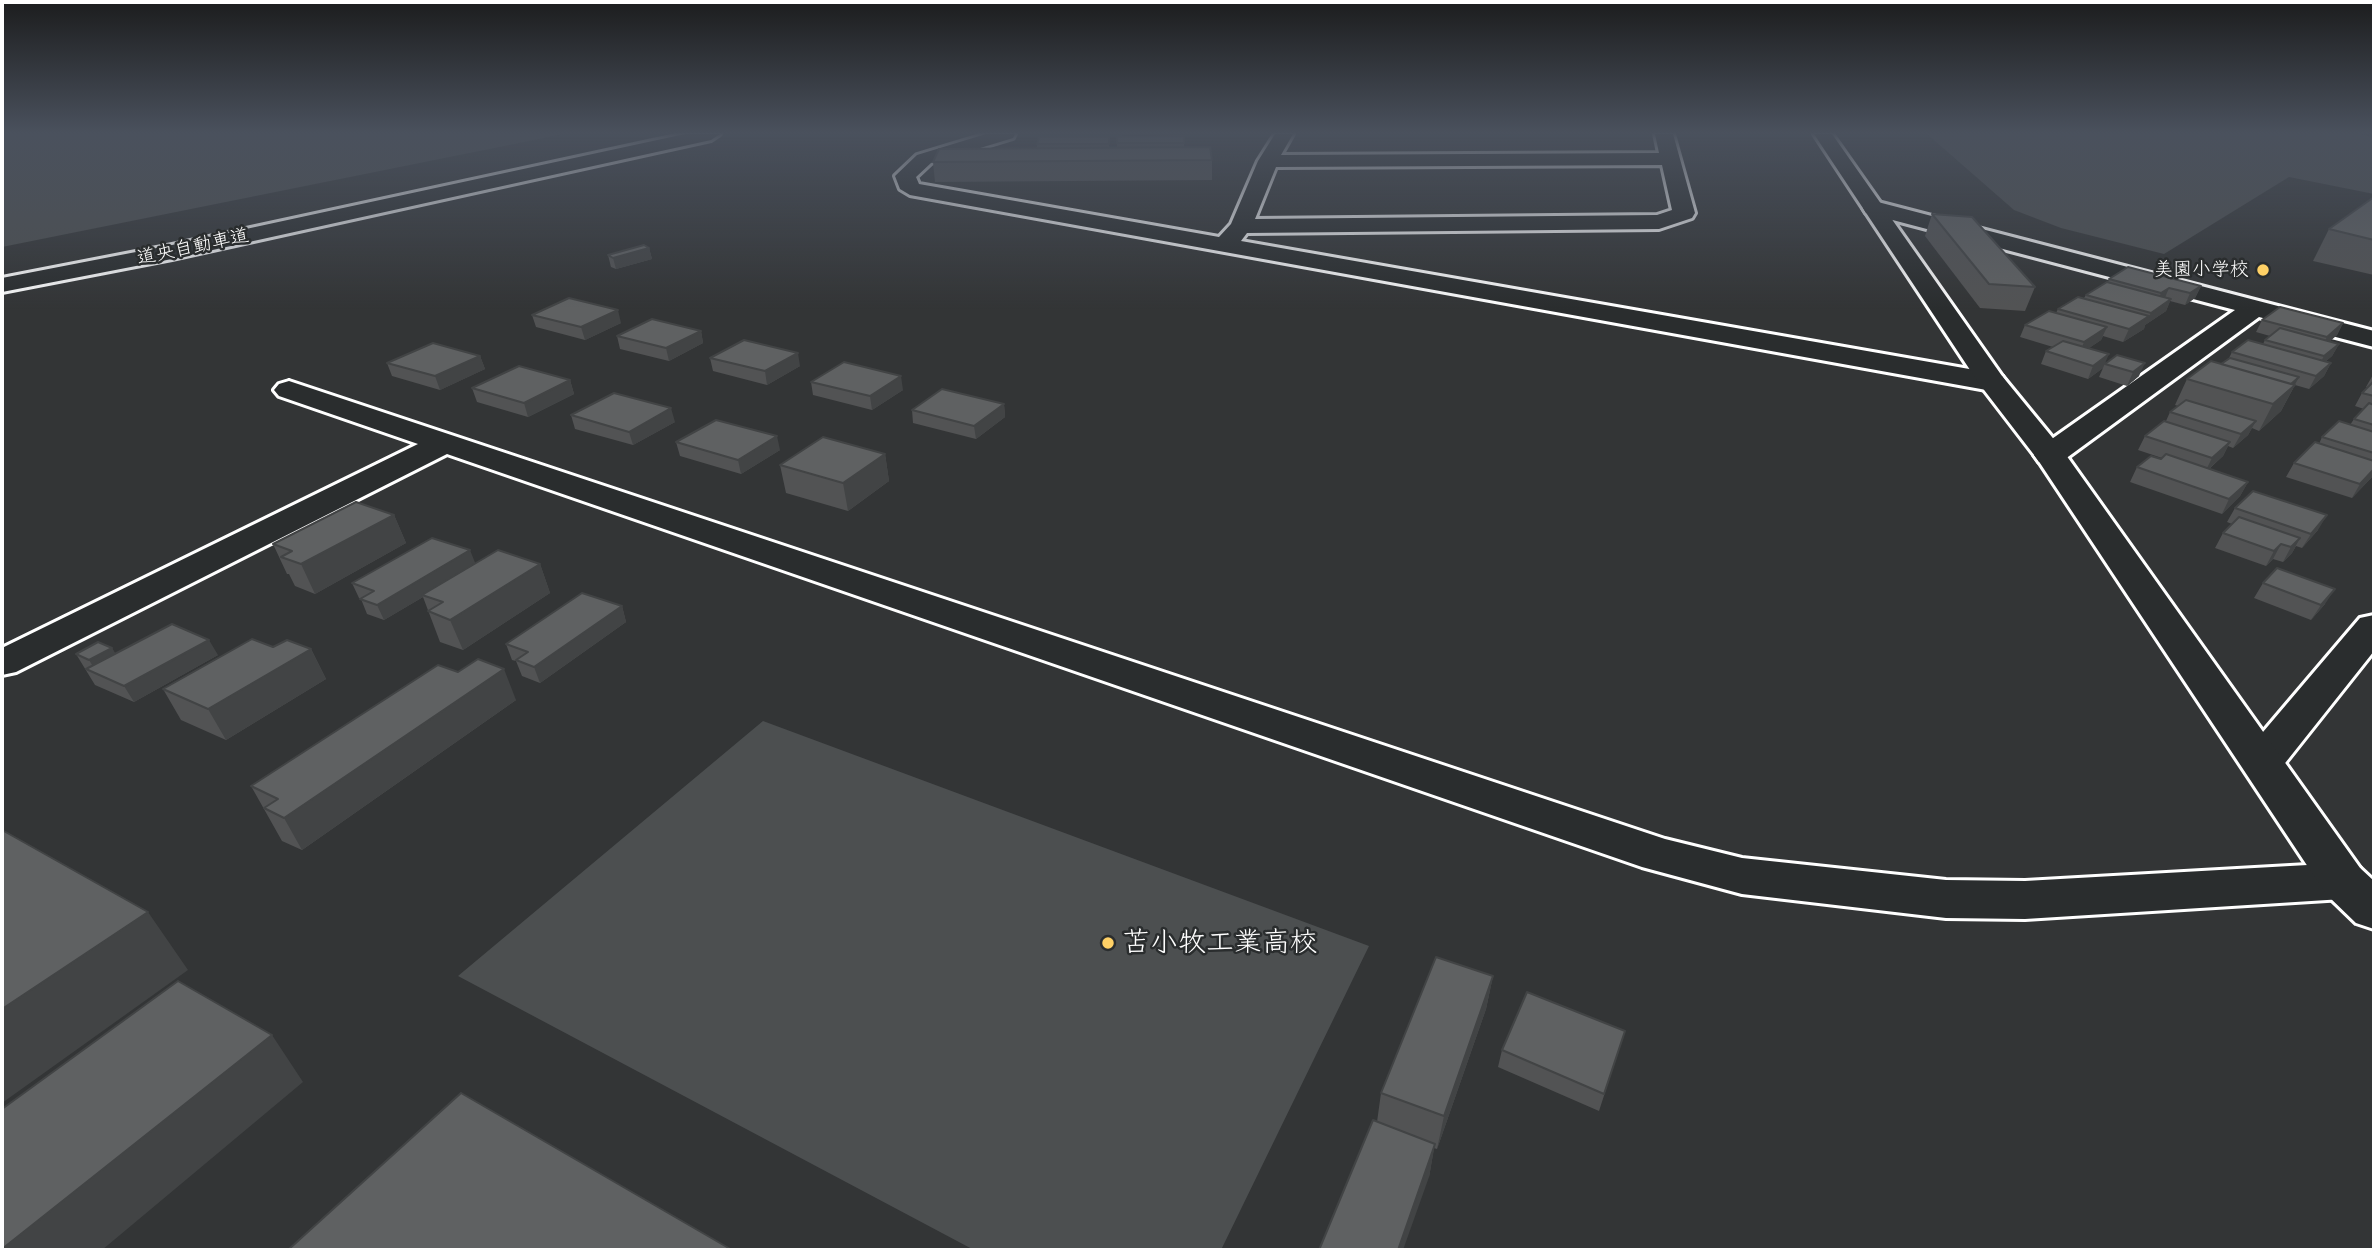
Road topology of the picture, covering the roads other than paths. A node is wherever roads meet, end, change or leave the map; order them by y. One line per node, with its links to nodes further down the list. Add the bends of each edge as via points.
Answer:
1 (372, 192): 10 (main road, 道央自動車道)
2 (444, 192): 11 (main road, 道央自動車道)
3 (929, 192): 9 (main road)
4 (1255, 192): 8 (main road)
5 (1679, 192): 8 (main road, via 1684,213 1659,222)
6 (1863, 192): 7 (main road)
7 (1874, 208): 12 (main road); 14 (main road)
8 (1241, 226): 9 (main road)
9 (1224, 246): 14 (main road)
10 (2, 267)
11 (2, 285)
12 (2255, 308): 13 (main road); 17 (main road)
13 (2374, 338)
14 (1992, 382): 17 (main road)
15 (289, 390): 16 (main road)
16 (447, 442): 19 (main road); 21 (main road, via 1646,850 1742,876 1855,891 2025,900)
17 (2050, 455): 20 (main road)
18 (2374, 626): 20 (main road)
19 (2, 663)
20 (2262, 762): 21 (main road)
21 (2343, 881): 22 (main road)
22 (2374, 911)

